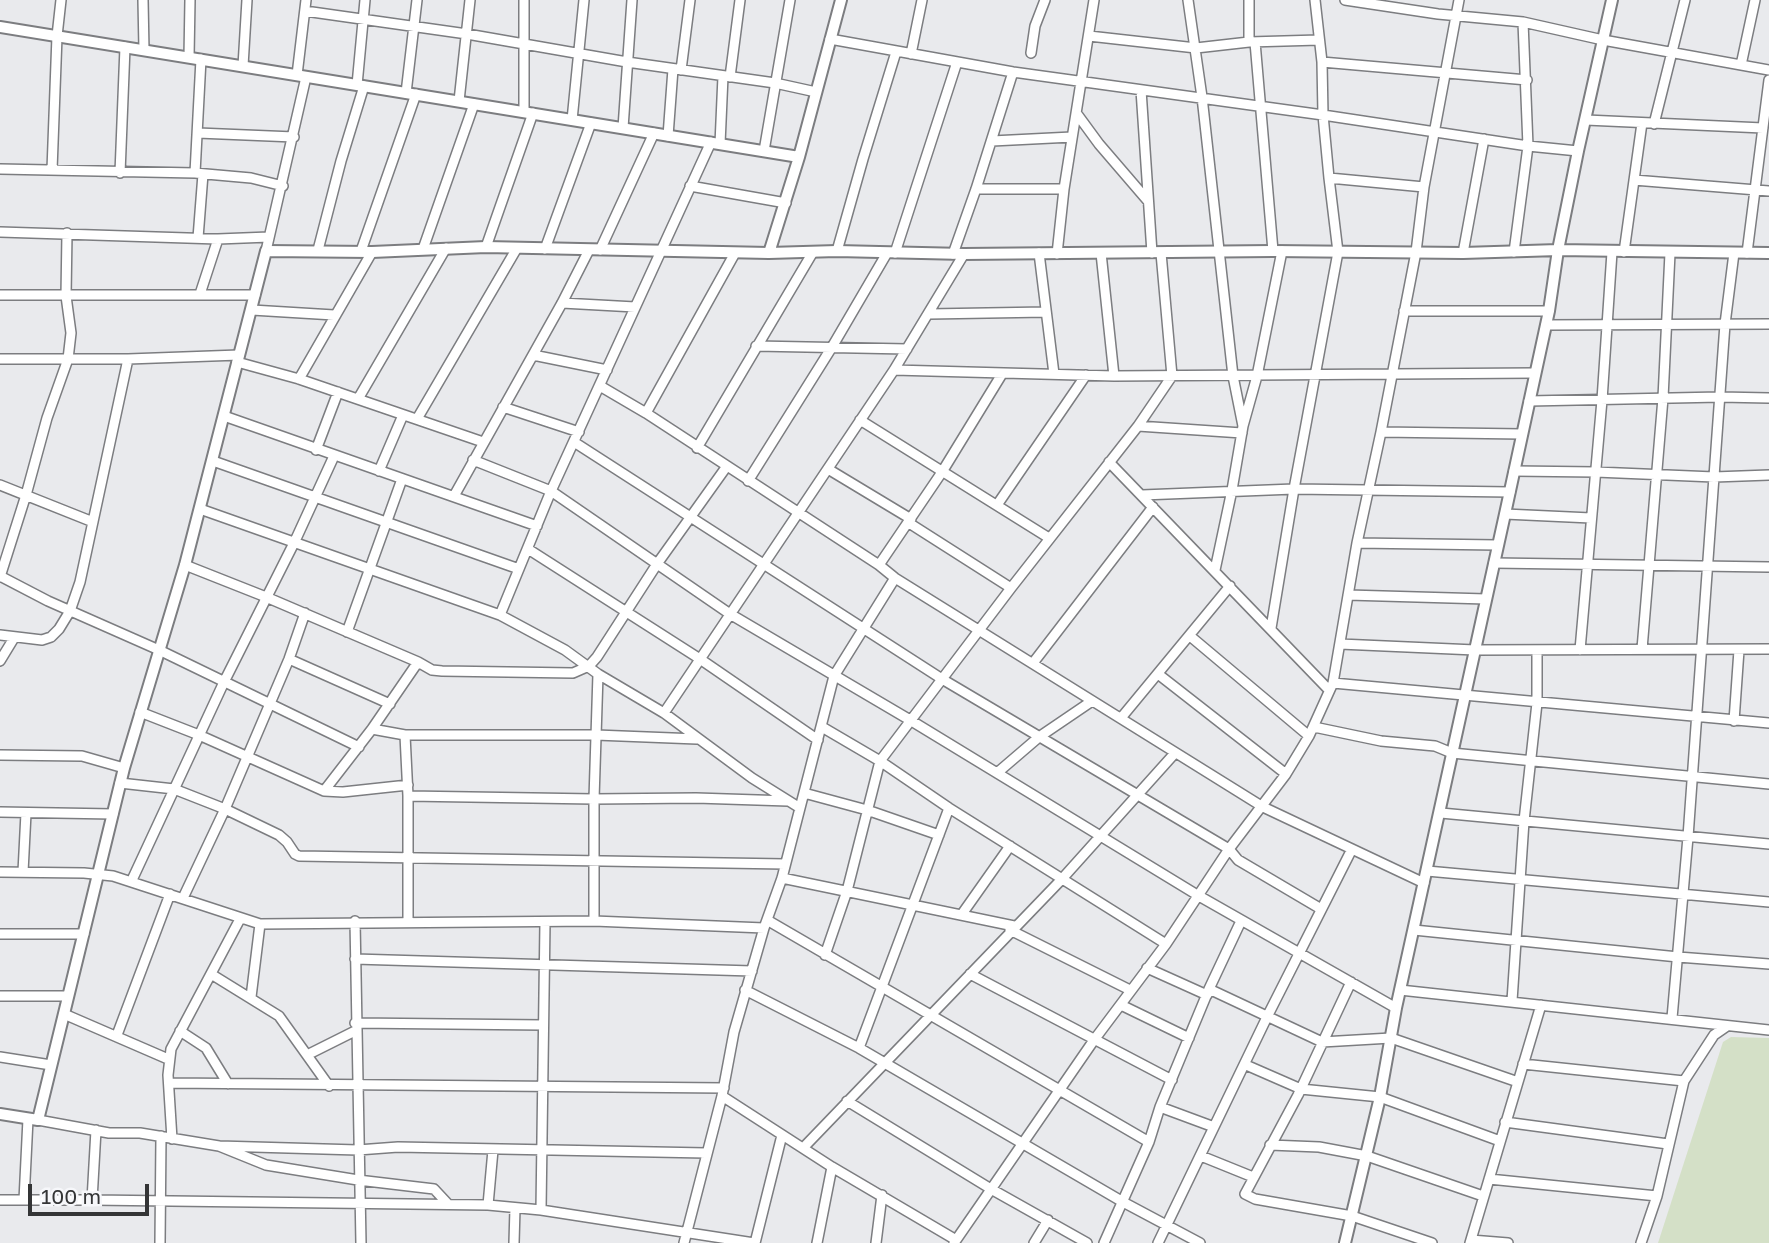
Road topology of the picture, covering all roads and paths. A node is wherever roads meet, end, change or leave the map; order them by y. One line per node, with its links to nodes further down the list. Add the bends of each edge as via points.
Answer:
1 (61, 0): 35 (street)
2 (143, 0): 44 (street)
3 (190, 0): 50 (street)
4 (246, 0): 56 (street)
5 (306, 0): 28 (street)
6 (365, 0): 30 (street)
7 (417, 0): 32 (street)
8 (470, 0): 34 (street)
9 (524, 0): 41 (street)
10 (584, 0): 47 (street)
11 (632, 0): 52 (street)
12 (690, 0): 57 (street)
13 (740, 0): 62 (street)
14 (790, 0): 66 (street)
15 (841, 0): 37 (street)
16 (922, 0): 49 (street)
17 (1045, 0): 48 (street)
18 (1094, 0): 36 (street)
19 (1182, 0): 20 (street)
20 (1188, 0): 43 (street)
21 (1249, 0): 40 (street)
22 (1315, 0): 38 (street)
23 (1345, 0): 29 (street)
24 (1459, 0): 29 (street)
25 (1612, 0): 39 (street)
26 (1685, 0): 46 (street)
27 (1755, 0): 55 (street)
28 (305, 10): 30 (street); 61 (street)
29 (1456, 15): 31 (street); 60 (street)
30 (364, 18): 32 (street); 67 (street)
31 (1523, 22): 39 (street); 63 (street)
32 (415, 26): 34 (street); 70 (street)
33 (0, 27): 35 (street)
34 (467, 34): 41 (street); 72 (street)
35 (57, 36): 42 (street); 99 (street)
36 (1089, 36): 43 (street); 65 (street)
37 (830, 39): 45 (street); 69 (street)
38 (1319, 40): 40 (street); 54 (street)
39 (1603, 40): 46 (street); 79 (street)
40 (1252, 42): 43 (street); 74 (street)
41 (525, 43): 47 (street); 75 (street)
42 (125, 47): 44 (street); 100 (street)
43 (1196, 48): 71 (street)
44 (144, 50): 50 (street)
45 (896, 51): 49 (street); 128 (street)
46 (1672, 52): 55 (street); 82 (street)
47 (579, 53): 52 (street); 78 (street)
48 (1031, 53)
49 (911, 54): 53 (street)
50 (189, 57): 51 (street)
51 (201, 60): 56 (street); 86 (street)
52 (627, 62): 57 (street); 83 (street)
53 (957, 62): 59 (street); 138 (street)
54 (1322, 62): 60 (street); 77 (street)
55 (1741, 65): 58 (street)
56 (243, 66): 61 (street)
57 (677, 69): 62 (street); 88 (street)
58 (1769, 70)
59 (1013, 72): 65 (street); 92 (street)
60 (1445, 74): 63 (street); 85 (street)
61 (302, 76): 67 (street); 89 (street)
62 (727, 76): 66 (street); 93 (street)
63 (1527, 80): 94 (street)
64 (1769, 80): 84 (street)
65 (1082, 81): 68 (street); 76 (street)
66 (775, 83): 69 (street); 95 (street)
67 (361, 85): 70 (street); 123 (street)
68 (1141, 90): 71 (street); 111 (street)
69 (816, 92): 97 (street)
70 (411, 94): 72 (street); 127 (street)
71 (1202, 97): 74 (street); 142 (street)
72 (459, 102): 73 (street)
73 (474, 104): 75 (street); 122 (street)
74 (1261, 106): 77 (street); 129 (street)
75 (529, 113): 78 (street); 118 (street)
76 (1077, 114): 90 (street); 111 (street)
77 (1323, 115): 85 (street); 102 (street)
78 (572, 120): 80 (street)
79 (1586, 120): 81 (street); 96 (street)
80 (591, 123): 83 (street); 121 (street)
81 (1642, 123): 82 (street); 103 (street)
82 (1654, 124): 84 (street)
83 (623, 128): 87 (street)
84 (1763, 128): 109 (street)
85 (1434, 132): 91 (street); 106 (street)
86 (198, 133): 89 (street); 101 (street)
87 (654, 133): 88 (street); 124 (street)
88 (668, 135): 93 (street)
89 (293, 137): 104 (street)
90 (1072, 137): 92 (street); 108 (street)
91 (1484, 139): 94 (street); 143 (street)
92 (992, 141): 107 (street)
93 (715, 143): 95 (street); 105 (street)
94 (1528, 146): 96 (street); 134 (street)
95 (764, 151): 97 (street)
96 (1578, 151): 125 (street)
97 (799, 157): 112 (street)
98 (0, 169): 99 (street)
99 (52, 170): 100 (street)
100 (120, 173): 101 (street)
101 (199, 174): 104 (street); 116 (street)
102 (1329, 178): 106 (street); 132 (street)
103 (1634, 180): 109 (street); 135 (street)
104 (283, 186): 115 (street)
105 (690, 186): 112 (street); 130 (street)
106 (1424, 187): 133 (street)
107 (976, 189): 108 (street); 148 (street)
108 (1064, 189): 149 (street)
109 (1755, 190): 110 (street); 146 (street)
110 (1769, 191)
111 (1148, 201): 141 (street)
112 (786, 203): 137 (street)
113 (0, 232): 114 (street)
114 (67, 233): 116 (street); 153 (street)
115 (270, 237): 117 (street); 126 (street)
116 (198, 238): 117 (street)
117 (218, 239): 150 (street)
118 (486, 247): 119 (street); 120 (street)
119 (446, 248): 122 (street); 193 (street)
120 (517, 248): 121 (street); 200 (street)
121 (545, 248): 124 (street)
122 (423, 249): 127 (street)
123 (318, 250): 126 (street); 127 (street)
124 (594, 250): 130 (street); 154 (street)
125 (1558, 250): 134 (street); 135 (street); 157 (street)
126 (266, 251): 152 (street)
127 (366, 251): 161 (street)
128 (837, 251): 131 (street); 138 (street)
129 (1277, 251): 132 (street); 142 (street); 186 (street)
130 (660, 252): 136 (street); 155 (street)
131 (813, 252): 137 (street); 167 (street)
132 (1338, 252): 133 (street); 181 (street)
133 (1416, 252): 143 (street); 159 (street)
134 (1514, 252): 143 (street)
135 (1618, 252): 144 (street); 162 (street)
136 (735, 253): 137 (street); 197 (street)
137 (769, 253)
138 (891, 253): 148 (street); 168 (street)
139 (1040, 253): 148 (street); 149 (street); 158 (street)
140 (1101, 253): 141 (street); 149 (street); 183 (street)
141 (1156, 253): 142 (street); 184 (street)
142 (1220, 253): 185 (street)
143 (1463, 253)
144 (1670, 253): 145 (street); 163 (street)
145 (1734, 253): 146 (street); 164 (street)
146 (1747, 253): 147 (street)
147 (1769, 253)
148 (958, 254): 160 (street)
149 (1057, 254)
150 (200, 294): 152 (street); 153 (street)
151 (0, 295): 153 (street)
152 (255, 295): 156 (street)
153 (66, 296): 173 (street, via 71,332)
154 (562, 303): 155 (street); 170 (street)
155 (635, 307): 175 (street)
156 (251, 310): 161 (street); 171 (street)
157 (1549, 311): 159 (street); 166 (street)
158 (1045, 312): 160 (street); 179 (street)
159 (1404, 312): 182 (street)
160 (929, 314): 169 (street)
161 (334, 315): 187 (street)
162 (1607, 324): 163 (street); 166 (street); 194 (street)
163 (1667, 324): 164 (street); 191 (street)
164 (1726, 324): 165 (street); 190 (street)
165 (1769, 324)
166 (1546, 325): 177 (street)
167 (756, 346): 168 (street); 209 (street)
168 (832, 347): 169 (street); 225 (street)
169 (908, 349): 176 (street)
170 (533, 355): 175 (street); 196 (street)
171 (238, 358): 174 (street); 187 (street); 199 (street)
172 (0, 359): 173 (street)
173 (68, 359): 174 (street); 232 (street)
174 (128, 359): 244 (street)
175 (607, 370): 188 (street)
176 (894, 370): 178 (street); 201 (street)
177 (1535, 373): 182 (street); 195 (street)
178 (1002, 374): 179 (street); 219 (street)
179 (1055, 374): 180 (street)
180 (1086, 375): 183 (street); 236 (street)
181 (1316, 375): 182 (street); 186 (street); 227 (street)
182 (1392, 375): 205 (street)
183 (1114, 376): 184 (street)
184 (1172, 376): 185 (street); 202 (street)
185 (1233, 376): 186 (street); 203 (street)
186 (1257, 376): 203 (street)
187 (299, 379): 189 (street)
188 (600, 386): 197 (street); 204 (street)
189 (338, 392): 193 (street); 210 (street)
190 (1720, 397): 191 (street); 192 (street); 223 (street)
191 (1663, 398): 194 (street); 221 (street)
192 (1769, 398)
193 (358, 399): 198 (street)
194 (1602, 400): 195 (street); 220 (street)
195 (1529, 401): 206 (street)
196 (503, 407): 204 (street); 207 (street)
197 (646, 413): 209 (street)
198 (403, 415): 200 (street); 217 (street)
199 (223, 416): 210 (street); 213 (street)
200 (417, 419): 207 (street)
201 (860, 420): 216 (street); 219 (street)
202 (1138, 426): 203 (street); 214 (street)
203 (1242, 429): 229 (street)
204 (579, 432): 208 (street)
205 (1381, 432): 206 (street); 228 (street)
206 (1522, 434): 218 (street)
207 (483, 442): 212 (street)
208 (574, 442): 230 (street); 241 (street)
209 (697, 448): 215 (street)
210 (316, 450): 211 (street)
211 (334, 456): 217 (street); 235 (street)
212 (473, 460): 230 (street); 234 (street)
213 (213, 461): 235 (street); 238 (street)
214 (1109, 462): 233 (street); 247 (street)
215 (727, 466): 225 (street); 241 (street)
216 (828, 469): 239 (street); 243 (street)
217 (379, 471): 224 (street)
218 (1514, 471): 220 (street); 231 (street)
219 (942, 472): 236 (street); 243 (street)
220 (1596, 472): 221 (street); 242 (street)
221 (1657, 475): 223 (street); 258 (street)
222 (1769, 475): 223 (street)
223 (1714, 477): 259 (street)
224 (402, 479): 234 (street); 245 (street)
225 (748, 481): 239 (street)
226 (0, 485): 232 (street)
227 (1294, 489): 228 (street); 229 (street); 277 (street)
228 (1370, 489): 231 (street); 249 (street)
229 (1232, 490): 233 (street); 263 (street)
230 (551, 491): 246 (street); 253 (street)
231 (1510, 492): 240 (street)
232 (26, 495): 244 (street); 264 (street)
233 (1142, 495): 237 (street)
234 (454, 496): 246 (street)
235 (316, 497): 245 (street); 248 (street)
236 (997, 505): 247 (street)
237 (1153, 507): 263 (street); 296 (street)
238 (200, 509): 248 (street); 254 (street)
239 (799, 513): 255 (street); 256 (street)
240 (1506, 514): 242 (street); 250 (street)
241 (693, 517): 253 (street); 255 (street)
242 (1591, 518): 257 (street)
243 (910, 521): 256 (street); 267 (street)
244 (93, 522): 271 (street)
245 (386, 522): 261 (street); 262 (street)
246 (537, 526): 251 (street)
247 (1049, 538): 267 (street)
248 (295, 541): 261 (street); 269 (street)
249 (1357, 543): 250 (street); 268 (street)
250 (1497, 545): 252 (street)
251 (528, 549): 262 (street); 272 (street)
252 (1494, 563): 257 (street); 270 (street)
253 (657, 564): 272 (street); 274 (street)
254 (185, 565): 269 (street); 287 (street)
255 (764, 565): 274 (street); 276 (street)
256 (879, 565): 265 (street)
257 (1587, 565): 258 (street); 290 (street)
258 (1648, 565): 259 (street); 284 (street)
259 (1708, 567): 260 (street); 285 (street)
260 (1769, 567)
261 (368, 568): 275 (street); 279 (street)
262 (519, 569): 275 (street)
263 (1215, 570): 266 (street)
264 (0, 577): 271 (street)
265 (895, 578): 276 (street); 278 (street)
266 (1230, 586): 277 (street); 281 (street)
267 (1011, 588): 278 (street)
268 (1348, 595): 270 (street); 283 (street)
269 (266, 597): 273 (street); 302 (street)
270 (1486, 599): 288 (street)
271 (70, 611): 282 (street, via 51,637); 287 (street)
272 (626, 612): 293 (street); 297 (street)
273 (305, 613): 279 (street); 292 (street)
274 (730, 614): 293 (street); 300 (street)
275 (500, 615): 297 (street)
276 (863, 626): 300 (street); 301 (street)
277 (1271, 628): 303 (street)
278 (980, 631): 296 (street); 301 (street)
279 (347, 632): 295 (street)
280 (0, 635): 282 (street)
281 (1190, 636): 299 (street); 318 (street)
282 (14, 638): 294 (street)
283 (1340, 644): 288 (street); 303 (street)
284 (1643, 649): 285 (street); 290 (street)
285 (1702, 649): 291 (street); 312 (street)
286 (1769, 649): 291 (street)
287 (159, 650): 302 (street); 309 (street)
288 (1475, 650): 289 (street); 304 (street)
289 (1537, 650): 290 (street); 306 (street)
290 (1580, 650)
291 (1739, 650): 314 (street)
292 (289, 659): 307 (street); 308 (street)
293 (700, 659): 310 (street); 324 (street)
294 (0, 661)
295 (418, 662): 297 (street, via 442,671 573,673); 308 (street)
296 (1033, 663): 305 (street)
297 (589, 666): 298 (street)
298 (598, 674): 310 (street); 321 (street)
299 (1158, 674): 311 (street); 334 (street)
300 (834, 676): 313 (street); 316 (street)
301 (942, 679): 313 (street); 322 (street)
302 (224, 682): 307 (street); 319 (street)
303 (1331, 686): 304 (street); 318 (street)
304 (1466, 695): 306 (street); 327 (street)
305 (1092, 701): 311 (street); 322 (street)
306 (1537, 702): 312 (street); 330 (street)
307 (269, 704): 325 (street); 329 (street)
308 (390, 704): 317 (street)
309 (140, 712): 319 (street); 332 (street)
310 (664, 713): 323 (street)
311 (1121, 718): 326 (street)
312 (1697, 718): 314 (street); 335 (street)
313 (909, 720): 331 (street); 333 (street)
314 (1734, 721): 315 (street)
315 (1769, 723)
316 (822, 727): 324 (street); 331 (street)
317 (372, 729): 320 (street); 325 (street)
318 (1311, 732): 327 (street, via 1435,746); 334 (street)
319 (199, 735): 329 (street); 338 (street)
320 (405, 735): 321 (street); 340 (street)
321 (596, 735): 323 (street); 343 (street)
322 (1040, 737): 333 (street); 342 (street)
323 (697, 739): 344 (street)
324 (818, 740): 341 (street)
325 (359, 747): 339 (street)
326 (1175, 752): 342 (street); 345 (street)
327 (1452, 753): 330 (street); 352 (street)
328 (0, 755): 332 (street, via 88,757)
329 (247, 756): 339 (street); 348 (street)
330 (1531, 760): 335 (street); 354 (street)
331 (880, 761): 347 (street); 349 (street)
332 (124, 768): 336 (street)
333 (997, 773): 355 (street)
334 (1286, 774): 345 (street)
335 (1692, 778): 337 (street); 357 (street)
336 (120, 783): 338 (street); 353 (street)
337 (1769, 784)
338 (174, 789): 348 (street); 370 (street)
339 (324, 791): 340 (street)
340 (408, 791): 343 (street); 362 (street)
341 (804, 793): 346 (street); 349 (street)
342 (1138, 795): 355 (street); 360 (street)
343 (594, 799): 344 (street, via 696,797); 363 (street)
344 (788, 802): 346 (street)
345 (1263, 807): 360 (street); 361 (street)
346 (800, 808): 364 (street)
347 (949, 808): 356 (street); 359 (street)
348 (225, 809): 362 (street, via 279,835 295,855); 378 (street)
349 (867, 810): 356 (street); 374 (street)
350 (0, 812): 351 (street)
351 (26, 813): 353 (street); 367 (street)
352 (1440, 813): 354 (street); 365 (street)
353 (113, 814): 368 (street)
354 (1524, 821): 357 (street); 372 (street)
355 (1100, 834): 371 (street); 377 (street)
356 (939, 835): 380 (street)
357 (1688, 837): 358 (street); 376 (street)
358 (1769, 844)
359 (1010, 846): 371 (street); 382 (street)
360 (1229, 849): 377 (street); 381 (street, via 1238,860)
361 (1352, 849): 373 (street); 381 (street)
362 (408, 858): 363 (street); 385 (street)
363 (596, 859): 364 (street); 386 (street)
364 (785, 864): 369 (street)
365 (1427, 871): 372 (street); 373 (street)
366 (0, 872): 367 (street)
367 (23, 872): 368 (street)
368 (99, 874): 370 (street); 394 (street)
369 (782, 878): 374 (street); 390 (street)
370 (132, 880): 375 (street)
371 (1060, 880): 391 (street); 396 (street)
372 (1521, 880): 376 (street); 395 (street)
373 (1424, 883): 392 (street)
374 (847, 891): 380 (street); 398 (street)
375 (170, 894): 378 (street); 429 (street)
376 (1683, 895): 379 (street); 399 (street)
377 (1199, 896): 387 (street); 396 (street)
378 (183, 898): 383 (street)
379 (1769, 902)
380 (915, 904): 382 (street); 408 (street)
381 (1321, 909): 397 (street)
382 (962, 914): 391 (street)
383 (240, 919): 389 (street); 405 (street)
384 (355, 921): 385 (street); 389 (street); 400 (street)
385 (408, 921): 388 (street)
386 (594, 921): 388 (street); 390 (street)
387 (1241, 921): 397 (street); 412 (street)
388 (545, 922): 401 (street)
389 (260, 924): 415 (street)
390 (765, 924): 398 (street); 404 (street)
391 (1012, 928): 406 (street); 410 (street)
392 (1414, 930): 395 (street); 411 (street)
393 (0, 934): 394 (street)
394 (84, 934): 414 (street)
395 (1517, 940): 399 (street); 416 (street)
396 (1166, 944): 403 (street)
397 (1300, 952): 407 (street); 422 (street)
398 (825, 955): 408 (street)
399 (1678, 957): 402 (street); 423 (street)
400 (355, 959): 401 (street); 426 (street)
401 (544, 963): 404 (street); 424 (street)
402 (1769, 964)
403 (1147, 968): 410 (street); 412 (street)
404 (752, 971): 409 (street)
405 (211, 974): 415 (street); 428 (street)
406 (971, 974): 421 (street); 432 (street)
407 (1351, 982): 419 (street); 433 (street)
408 (881, 985): 421 (street); 434 (street)
409 (745, 990): 434 (street); 452 (street)
410 (1130, 990): 417 (street)
411 (1400, 990): 416 (street); 419 (street)
412 (1208, 992): 422 (street); 430 (street)
413 (0, 996): 414 (street)
414 (68, 996): 420 (street)
415 (251, 997): 435 (street, via 279,1016)
416 (1512, 1002): 418 (street)
417 (1121, 1005): 430 (street); 432 (street)
418 (1541, 1005): 423 (street); 439 (street)
419 (1396, 1008): 431 (street)
420 (64, 1014): 429 (street); 440 (street)
421 (931, 1015): 438 (street); 451 (street)
422 (1268, 1015): 433 (street); 441 (street)
423 (1672, 1018): 425 (street)
424 (543, 1025): 426 (street); 449 (street)
425 (1727, 1026): 427 (street); 443 (street, via 1709,1041)
426 (355, 1027): 435 (street); 448 (street)
427 (1769, 1030)
428 (180, 1031): 437 (street); 446 (street, via 206,1048)
429 (117, 1035): 437 (street)
430 (1189, 1038): 442 (street)
431 (1391, 1038): 433 (street); 444 (street); 453 (street)
432 (1094, 1040): 442 (street); 451 (street)
433 (1322, 1042): 450 (street)
434 (859, 1048): 438 (street)
435 (307, 1055): 447 (street)
436 (0, 1057): 440 (street)
437 (168, 1059): 445 (street)
438 (884, 1062): 454 (street); 466 (street)
439 (1523, 1064): 443 (street); 444 (street)
440 (51, 1065): 457 (street)
441 (1246, 1065): 450 (street); 459 (street)
442 (1172, 1080): 455 (street)
443 (1684, 1081): 468 (street)
444 (1517, 1082): 458 (street)
445 (169, 1083): 446 (street); 463 (street)
446 (228, 1084): 447 (street)
447 (329, 1086): 448 (street)
448 (356, 1086): 449 (street); 471 (street)
449 (543, 1087): 452 (street); 473 (street)
450 (1301, 1089): 453 (street); 467 (street)
451 (1059, 1091): 465 (street); 466 (street)
452 (723, 1092): 461 (street); 474 (street)
453 (1380, 1097): 464 (street); 476 (street)
454 (847, 1101): 470 (street); 481 (street)
455 (1160, 1107): 459 (street); 465 (street)
456 (0, 1114): 457 (street)
457 (33, 1119): 460 (street); 486 (street)
458 (1505, 1122): 464 (street); 468 (street)
459 (1214, 1127): 475 (street)
460 (96, 1130): 462 (street); 487 (street)
461 (782, 1135): 470 (street); 506 (street)
462 (161, 1136): 463 (street); 488 (street)
463 (173, 1139): 469 (street)
464 (1500, 1141): 479 (street)
465 (1149, 1142): 490 (street)
466 (1024, 1143): 481 (street); 490 (street)
467 (1270, 1144): 476 (street); 478 (street)
468 (1668, 1144): 484 (street)
469 (219, 1146): 471 (street); 480 (street, via 266,1165)
470 (803, 1148): 477 (street)
471 (358, 1150): 472 (street); 480 (street)
472 (493, 1150): 473 (street); 492 (street)
473 (544, 1150): 474 (street); 494 (street)
474 (706, 1153): 498 (street)
475 (1201, 1156): 478 (street); 497 (street)
476 (1367, 1156): 483 (street); 495 (street)
477 (832, 1167): 482 (street); 507 (street)
478 (1253, 1177): 495 (street, via 1245,1191 1248,1197)
479 (1489, 1179): 483 (street); 484 (street)
480 (358, 1180): 489 (street); 491 (street, via 434,1189)
481 (991, 1189): 496 (street); 501 (street)
482 (883, 1195): 501 (street); 508 (street)
483 (1483, 1196): 500 (street)
484 (1657, 1196): 517 (street)
485 (0, 1199): 486 (street)
486 (24, 1200): 487 (street)
487 (92, 1200): 488 (street)
488 (161, 1201): 489 (street); 502 (street)
489 (360, 1202): 491 (street); 503 (street)
490 (1122, 1202): 497 (street); 511 (street)
491 (449, 1204): 492 (street)
492 (488, 1205): 493 (street)
493 (516, 1208): 494 (street); 504 (street)
494 (541, 1210): 498 (street)
495 (1352, 1216): 499 (street); 514 (street)
496 (1048, 1220): 509 (street); 510 (street)
497 (1167, 1225): 512 (street); 513 (street)
498 (688, 1233): 505 (street); 506 (street)
499 (1414, 1240): 515 (street)
500 (1470, 1241): 516 (street)
501 (955, 1242)
502 (160, 1243)
503 (361, 1243)
504 (514, 1243)
505 (684, 1243)
506 (754, 1243)
507 (817, 1243)
508 (876, 1243)
509 (1034, 1243)
510 (1087, 1243)
511 (1104, 1243)
512 (1158, 1243)
513 (1200, 1243)
514 (1345, 1243)
515 (1432, 1243)
516 (1508, 1243)
517 (1641, 1243)

